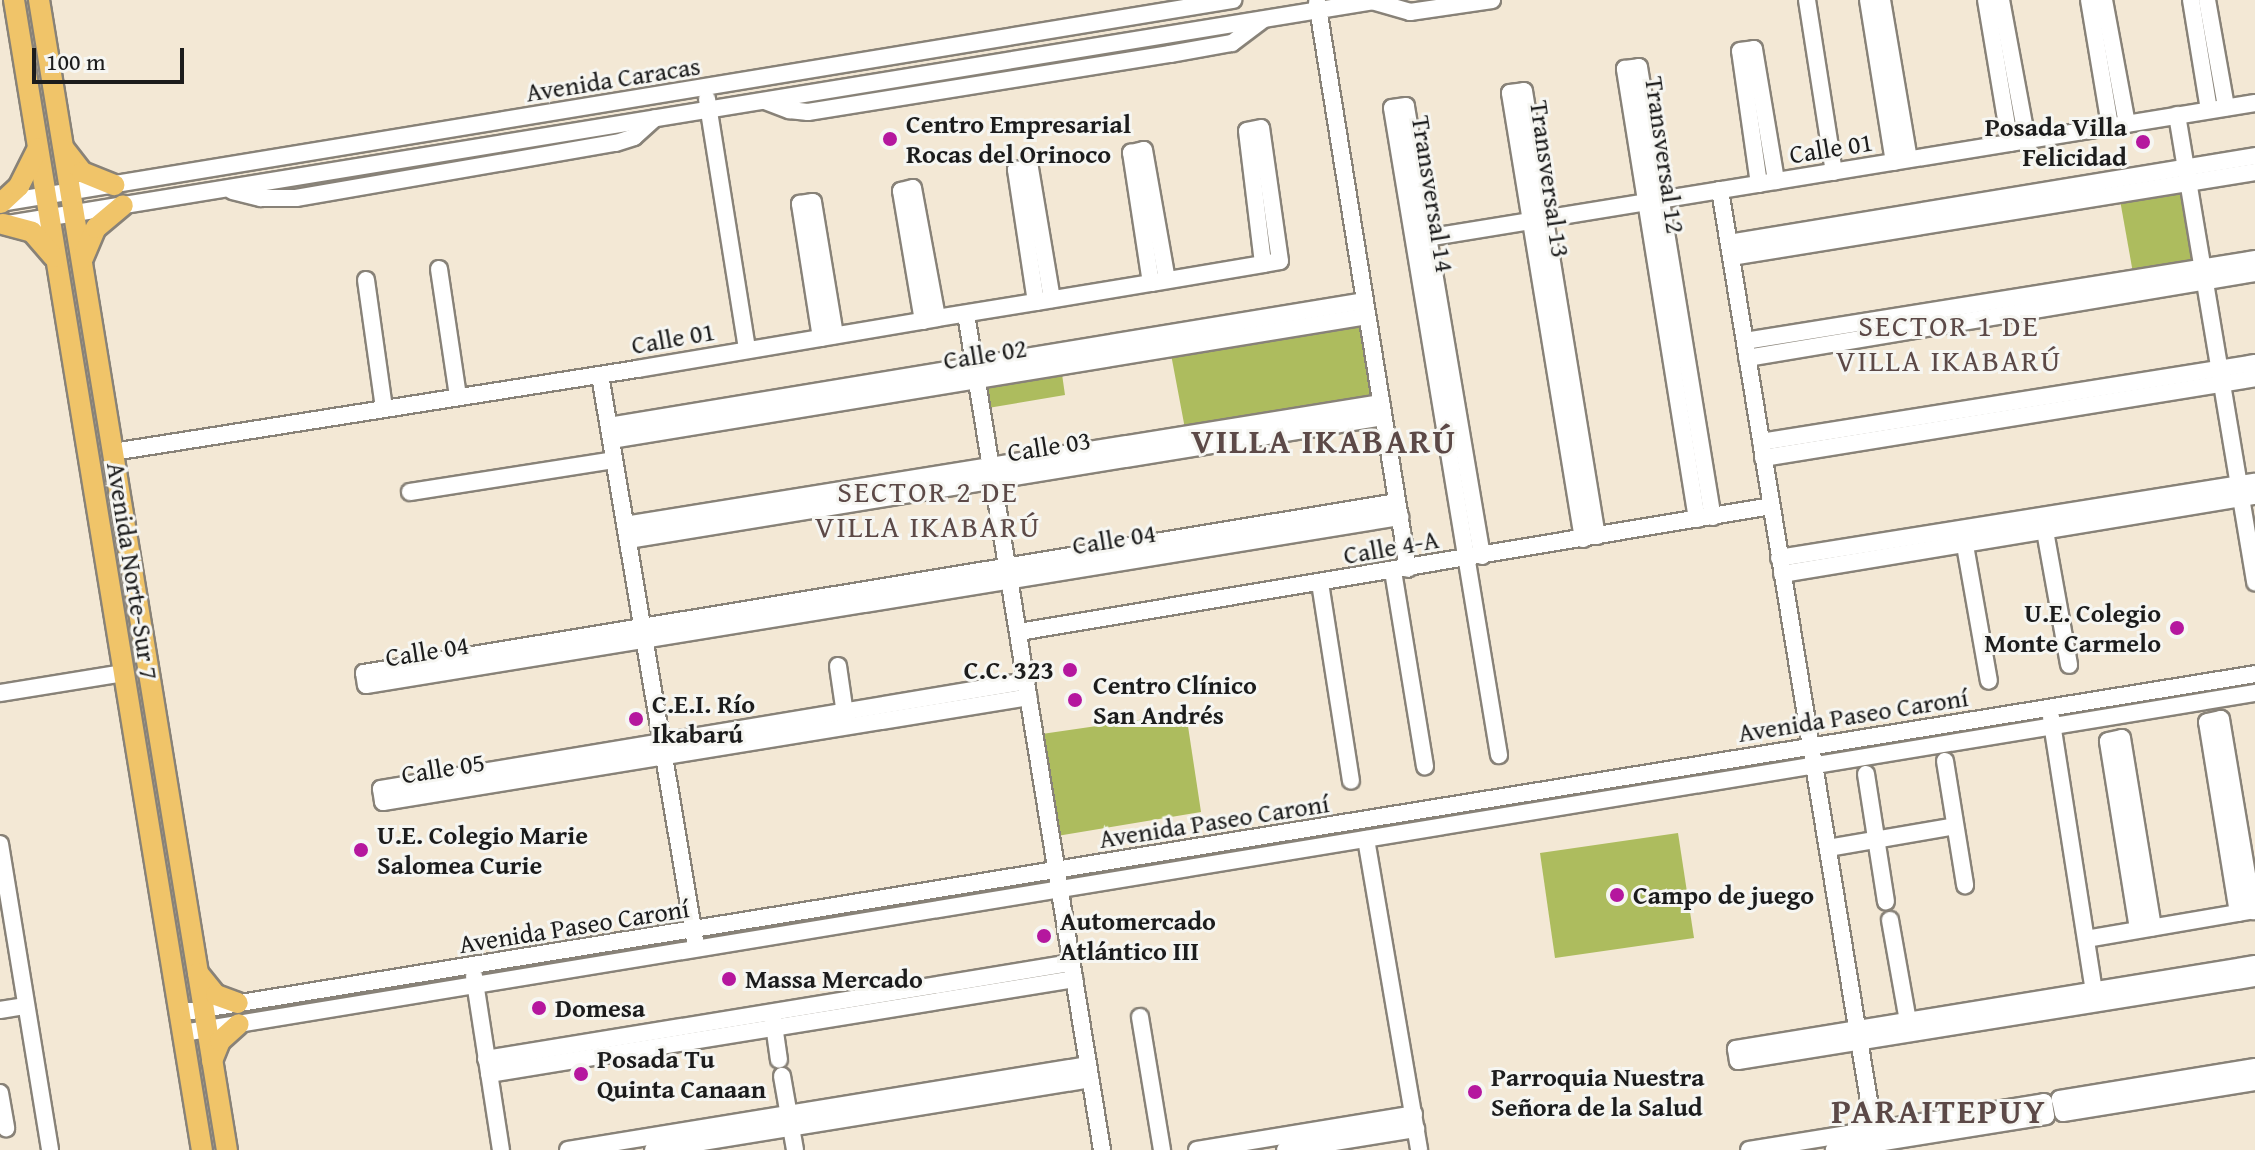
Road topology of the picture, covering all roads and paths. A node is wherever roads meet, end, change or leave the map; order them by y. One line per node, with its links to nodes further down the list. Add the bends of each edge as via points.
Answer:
1 (14, 0): 23 (main road, Avenida Norte-Sur 7)
2 (39, 0): 24 (main road, Avenida Norte-Sur 7)
3 (1233, 0): 16 (street, Avenida Caracas)
4 (1492, 0): 14 (street, Avenida Caracas, via 1410,12)
5 (1807, 0): 27 (street)
6 (1868, 0): 26 (street)
7 (1882, 0): 26 (street)
8 (1986, 0): 22 (street)
9 (2001, 0): 22 (street)
10 (2089, 0): 21 (street)
11 (2104, 0): 21 (street)
12 (2191, 0): 19 (street)
13 (2207, 0): 19 (street)
14 (1376, 1): 15 (street, Avenida Caracas)
15 (1318, 5): 18 (street, Avenida Caracas, via 1262,19); 54 (street)
16 (705, 88): 18 (street); 32 (street, Avenida Caracas)
17 (2255, 103): 19 (street, Calle 01)
18 (708, 109): 37 (street, Avenida Caracas); 58 (street)
19 (2218, 109): 20 (street, Calle 01)
20 (2177, 115): 21 (street, Calle 01); 29 (street)
21 (2118, 125): 22 (street, Calle 01)
22 (2018, 141): 26 (street, Calle 01)
23 (38, 148): 36 (main road, via 19,186); 38 (main road, Avenida Norte-Sur 7)
24 (64, 148): 32 (main road, via 82,172); 34 (main road, Avenida Norte-Sur 7)
25 (2255, 156): 29 (street)
26 (1902, 161): 27 (street, Calle 01)
27 (1834, 172): 30 (street, Calle 01)
28 (2255, 172): 29 (street)
29 (2187, 175): 43 (street); 50 (street)
30 (1776, 181): 31 (street, Calle 01); 31 (street, via 1754,49 1740,51)
31 (1759, 184): 33 (street, Calle 01)
32 (115, 185): 34 (street, Avenida Caracas)
33 (1720, 190): 35 (street, Calle 01); 43 (street)
34 (71, 192): 38 (street, Avenida Caracas); 39 (main road, Avenida Norte-Sur 7)
35 (1654, 201): 35 (street, Transversal 12, via 1639,67 1625,69); 40 (street, Calle 01); 77 (street, Transversal 12)
36 (0, 203): 38 (street, Avenida Caracas)
37 (123, 205): 39 (street, Avenida Caracas); 46 (main road, via 96,228)
38 (48, 206): 39 (street, Avenida Caracas); 41 (street, Avenida Caracas); 45 (main road, Avenida Norte-Sur 7)
39 (74, 213): 46 (main road, Avenida Norte-Sur 7)
40 (1538, 220): 40 (street, Transversal 13, via 1524,91 1510,93); 42 (street, Calle 01); 81 (street, Transversal 13)
41 (2, 225): 45 (main road, via 32,232)
42 (1422, 239): 42 (street, Transversal 14, via 1406,106 1392,108); 82 (street, Transversal 14)
43 (1730, 250): 59 (street)
44 (2255, 259): 50 (street)
45 (57, 261): 92 (main road, Avenida Norte-Sur 7)
46 (82, 262): 70 (main road, Avenida Norte-Sur 7)
47 (1272, 263): 47 (street, via 1261,128 1247,131); 52 (street, Calle 01)
48 (439, 269): 65 (street)
49 (2255, 273): 50 (street)
50 (2204, 275): 59 (street); 63 (street)
51 (366, 280): 66 (street)
52 (1159, 282): 52 (street, via 1144,150 1131,153); 53 (street, Calle 01)
53 (1044, 301): 53 (street, via 1030,168 1016,170); 55 (street, Calle 01)
54 (1365, 308): 61 (street, Calle 02); 67 (street)
55 (966, 314): 56 (street, Calle 01); 61 (street)
56 (930, 319): 56 (street, via 901,191 913,188); 57 (street, Calle 01)
57 (828, 337): 57 (street, via 800,204 813,202); 58 (street, Calle 01)
58 (747, 350): 62 (street, Calle 01)
59 (1746, 350): 69 (street)
60 (2255, 363): 63 (street)
61 (976, 373): 68 (street, Calle 02); 72 (street)
62 (600, 375): 65 (street, Calle 01); 68 (street)
63 (2221, 376): 64 (street); 69 (street); 73 (street)
64 (2255, 378)
65 (458, 396): 66 (street, Calle 01)
66 (384, 408): 70 (street, Calle 01)
67 (1382, 410): 72 (street, Calle 03); 76 (street)
68 (610, 433): 71 (street)
69 (1762, 450): 75 (street)
70 (113, 452): 126 (main road, Avenida Norte-Sur 7)
71 (614, 460): 74 (street); 79 (street)
72 (992, 472): 79 (street, Calle 03); 85 (street)
73 (2247, 490): 78 (street); 87 (street)
74 (410, 492)
75 (1771, 506): 77 (street, Calle 4-A); 83 (street)
76 (1398, 509): 84 (street); 85 (street, Calle 04)
77 (1705, 518): 81 (street, Calle 4-A)
78 (2041, 526): 80 (street); 90 (street)
79 (626, 532): 89 (street)
80 (1963, 536): 83 (street); 94 (street)
81 (1590, 538): 82 (street, Calle 4-A)
82 (1475, 557): 84 (street, Calle 4-A); 103 (street, Transversal 14)
83 (1780, 566): 101 (street)
84 (1401, 570): 86 (street, Calle 4-A); 105 (street)
85 (1009, 573): 88 (street); 89 (street, Calle 04)
86 (1320, 583): 88 (street, Calle 4-A); 108 (street)
87 (2255, 583)
88 (1019, 632): 95 (street)
89 (643, 633): 89 (street, Calle 04, via 364,673 366,685); 102 (street)
90 (2069, 665)
91 (838, 666): 99 (street)
92 (123, 673): 96 (street); 134 (main road, Avenida Norte-Sur 7)
93 (2255, 674): 98 (street, Avenida Paseo Caroní)
94 (1989, 681)
95 (1028, 689): 99 (street, Calle 05); 114 (street)
96 (0, 693)
97 (2255, 693): 100 (street, Avenida Paseo Caroní)
98 (2049, 708): 100 (street); 101 (street, Avenida Paseo Caroní)
99 (846, 719): 102 (street, Calle 05)
100 (2052, 727): 106 (street, Avenida Paseo Caroní); 122 (street)
101 (1811, 747): 106 (street); 114 (street, Avenida Paseo Caroní)
102 (663, 749): 102 (street, Calle 05, via 381,789 383,802); 121 (street)
103 (1499, 755)
104 (1945, 761): 109 (street)
105 (1425, 766)
106 (1814, 766): 110 (street, Avenida Paseo Caroní); 113 (street)
107 (1866, 774): 111 (street)
108 (1351, 781)
109 (1955, 826): 111 (street); 115 (street)
110 (1366, 839): 116 (street, Avenida Paseo Caroní); 149 (street)
111 (1876, 839): 113 (street); 117 (street)
112 (0, 844): 131 (street)
113 (1828, 848): 141 (street)
114 (1057, 871): 116 (street); 121 (street, Avenida Paseo Caroní)
115 (1965, 885)
116 (1059, 890): 123 (street, Avenida Paseo Caroní); 127 (street)
117 (1886, 901)
118 (2249, 911): 118 (street, via 2221,719 2207,722); 120 (street)
119 (1890, 920): 138 (street)
120 (2146, 928): 120 (street, via 2122,738 2108,741); 122 (street)
121 (693, 931): 123 (street); 125 (street, Avenida Paseo Caroní)
122 (2086, 939): 130 (street)
123 (696, 949): 129 (street, Avenida Paseo Caroní)
124 (2255, 964): 130 (street)
125 (472, 966): 129 (street); 135 (street, Avenida Paseo Caroní)
126 (197, 970): 132 (main road, Avenida Norte-Sur 7); 135 (main road)
127 (1073, 971): 137 (street); 145 (street)
128 (2255, 978): 130 (street)
129 (474, 984): 135 (street, Avenida Paseo Caroní); 143 (street)
130 (2095, 997): 138 (street); 141 (street)
131 (26, 1006): 133 (street); 154 (street)
132 (204, 1009): 134 (street, Avenida Paseo Caroní); 135 (street, Avenida Paseo Caroní); 139 (main road, Avenida Norte-Sur 7)
133 (0, 1010)
134 (179, 1013): 140 (main road, Avenida Norte-Sur 7)
135 (238, 1014): 139 (street, Avenida Paseo Caroní); 142 (main road)
136 (1140, 1017): 161 (street)
137 (773, 1020): 143 (street); 148 (street)
138 (1908, 1021): 141 (street)
139 (207, 1029): 140 (street, Avenida Paseo Caroní); 142 (main road, Avenida Norte-Sur 7)
140 (183, 1033): 155 (main road, Avenida Norte-Sur 7)
141 (1859, 1036): 141 (street, via 1736,1049 1738,1061); 151 (street)
142 (212, 1061): 156 (main road, Avenida Norte-Sur 7)
143 (488, 1066): 157 (street)
144 (2255, 1067): 146 (street, via 2060,1099 2063,1113)
145 (1089, 1072): 148 (street); 160 (street)
146 (2255, 1082)
147 (0, 1093): 150 (street)
148 (790, 1121): 153 (street); 159 (street)
149 (1415, 1121): 152 (street); 163 (street); 164 (street)
150 (10, 1127)
151 (1876, 1141): 151 (street, via 2046,1116 2044,1102); 165 (street); 166 (street)
152 (1261, 1145): 162 (street)
153 (651, 1146): 158 (street)
154 (50, 1150)
155 (202, 1150)
156 (227, 1150)
157 (501, 1150)
158 (568, 1150)
159 (795, 1150)
160 (1102, 1150)
161 (1162, 1150)
162 (1197, 1150)
163 (1285, 1150)
164 (1419, 1150)
165 (1749, 1150)
166 (1834, 1150)

